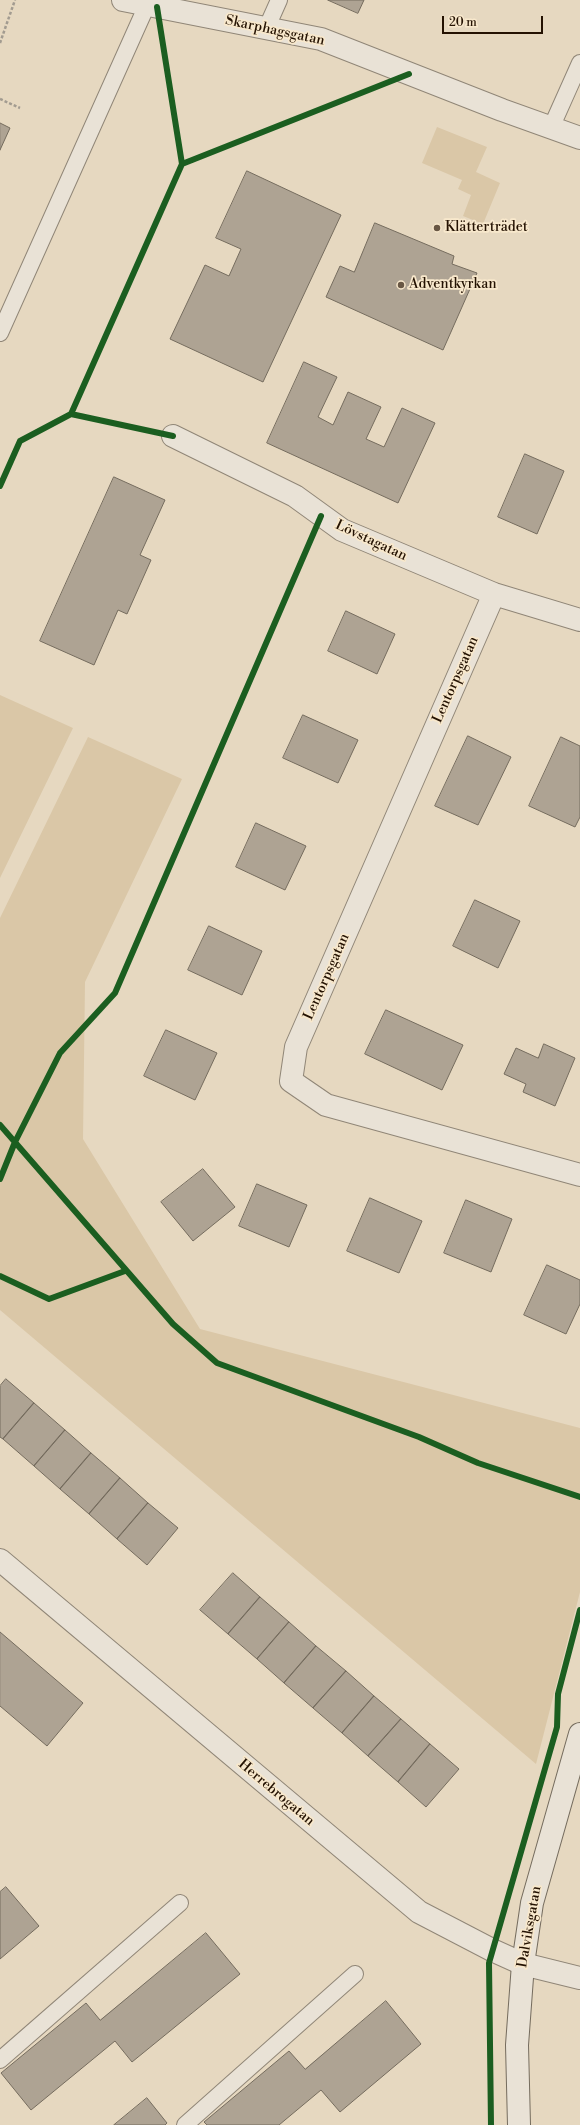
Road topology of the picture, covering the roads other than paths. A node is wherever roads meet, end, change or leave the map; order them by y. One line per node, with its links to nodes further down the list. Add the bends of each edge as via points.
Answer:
1 (123, 0): 3 (street, Skarphagsgatan)
2 (279, 0): 4 (lane)
3 (147, 5): 4 (street, Skarphagsgatan); 8 (lane)
4 (267, 27): 6 (street, Skarphagsgatan, via 321,39)
5 (580, 63): 6 (lane)
6 (551, 128): 7 (street, Skarphagsgatan)
7 (580, 138)
8 (0, 333)
9 (173, 436): 10 (street, Lövstagatan, via 295,496 342,530)
10 (494, 594): 11 (street, Lövstagatan); 12 (street, Lentorpsgatan, via 296,1047 291,1081 326,1105)
11 (580, 620)
12 (580, 1175)
13 (0, 1560): 16 (street, Herrebrogatan, via 419,1912)
14 (580, 1734): 16 (street, Dalviksgatan, via 532,1903)
15 (180, 1903): 19 (lane)
16 (523, 1964): 18 (street, Herrebrogatan); 21 (street, Dalviksgatan, via 517,2044)
17 (355, 1974): 20 (lane)
18 (580, 1978)
19 (0, 2060)
20 (185, 2125)
21 (519, 2125)

